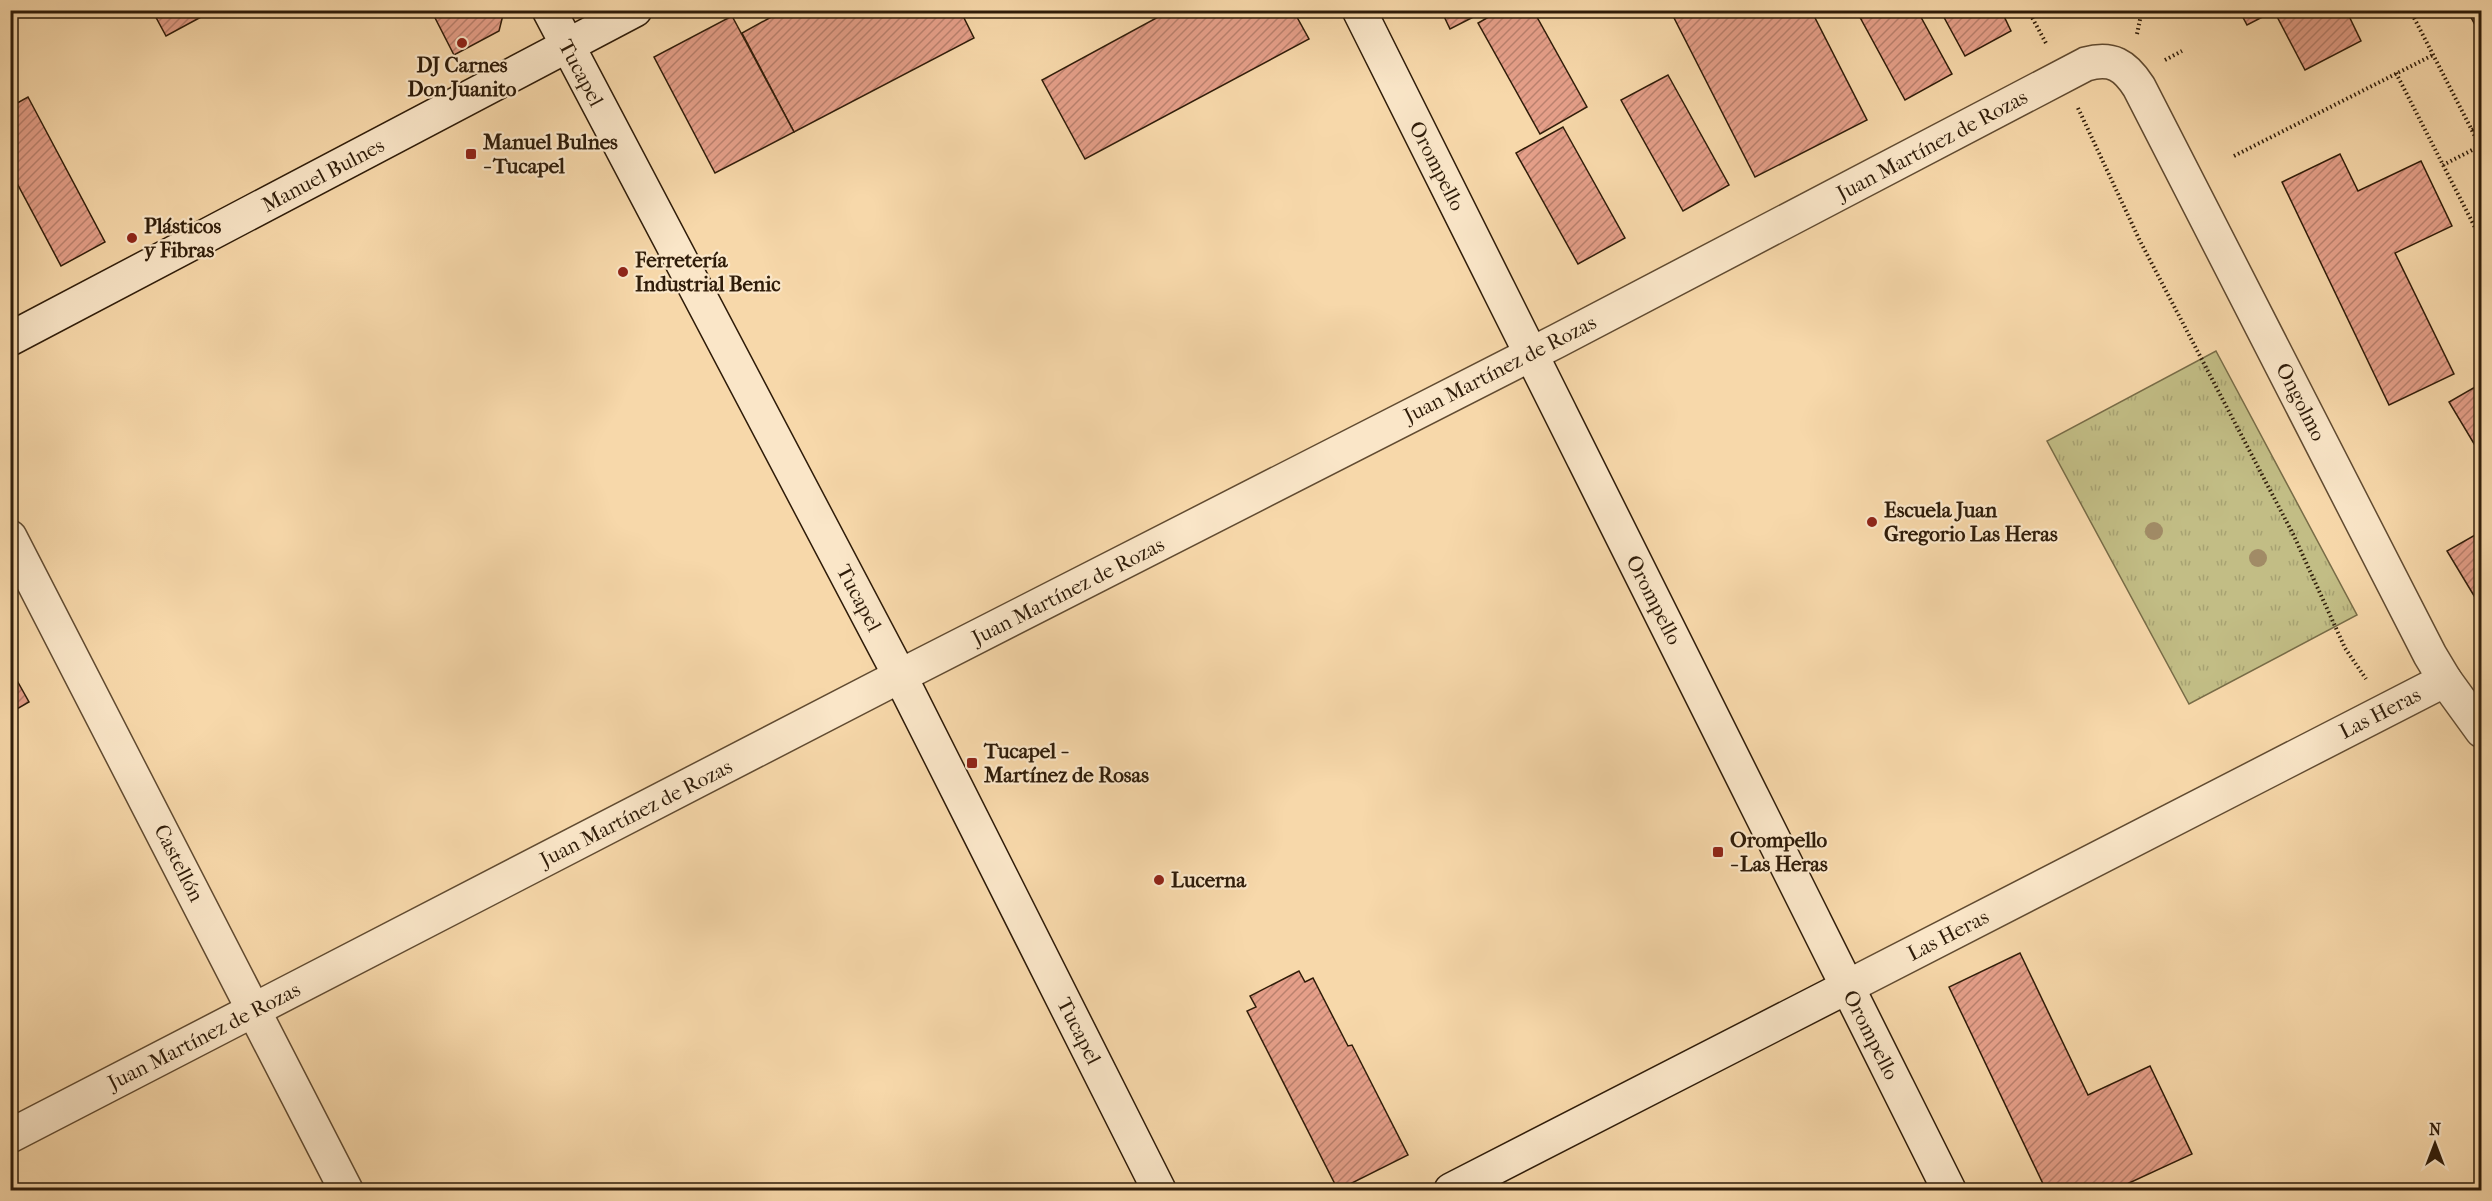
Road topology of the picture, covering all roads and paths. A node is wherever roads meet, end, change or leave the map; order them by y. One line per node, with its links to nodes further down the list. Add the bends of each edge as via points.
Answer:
1 (549, 10): 6 (street, Tucapel)
2 (635, 10): 6 (street, Manuel Bulnes)
3 (1359, 10): 17 (street, Orompello)
4 (2028, 10): 10 (path)
5 (2410, 10): 7 (path)
6 (567, 46): 16 (street, Manuel Bulnes); 19 (street, Tucapel)
7 (2433, 55): 9 (path); 14 (path, via 2480,146)
8 (2127, 70): 10 (street, Juan Martínez de Rozas, via 2097,61); 20 (street, Ongolmo)
9 (2396, 74): 13 (path); 14 (path)
10 (2064, 76): 17 (street, Juan Martínez de Rozas); 21 (path, via 2140,241 2294,536 2345,648)
11 (2481, 125): 12 (path)
12 (2472, 130)
13 (2234, 156)
14 (2443, 165): 15 (path)
15 (2481, 241)
16 (10, 339)
17 (1531, 354): 19 (street, Juan Martínez de Rozas); 23 (street, Orompello)
18 (10, 537): 24 (street, Castellón)
19 (900, 676): 24 (street, Juan Martínez de Rozas); 27 (street, Tucapel)
20 (2445, 680): 21 (street, Las Heras); 22 (street, Ongolmo)
21 (2386, 710): 23 (street, Las Heras)
22 (2481, 731)
23 (1847, 987): 28 (street, Las Heras); 29 (street, Orompello)
24 (254, 1010): 25 (street, Juan Martínez de Rozas); 26 (street, Castellón)
25 (10, 1136)
26 (346, 1191)
27 (1159, 1191)
28 (1451, 1191)
29 (1949, 1191)

